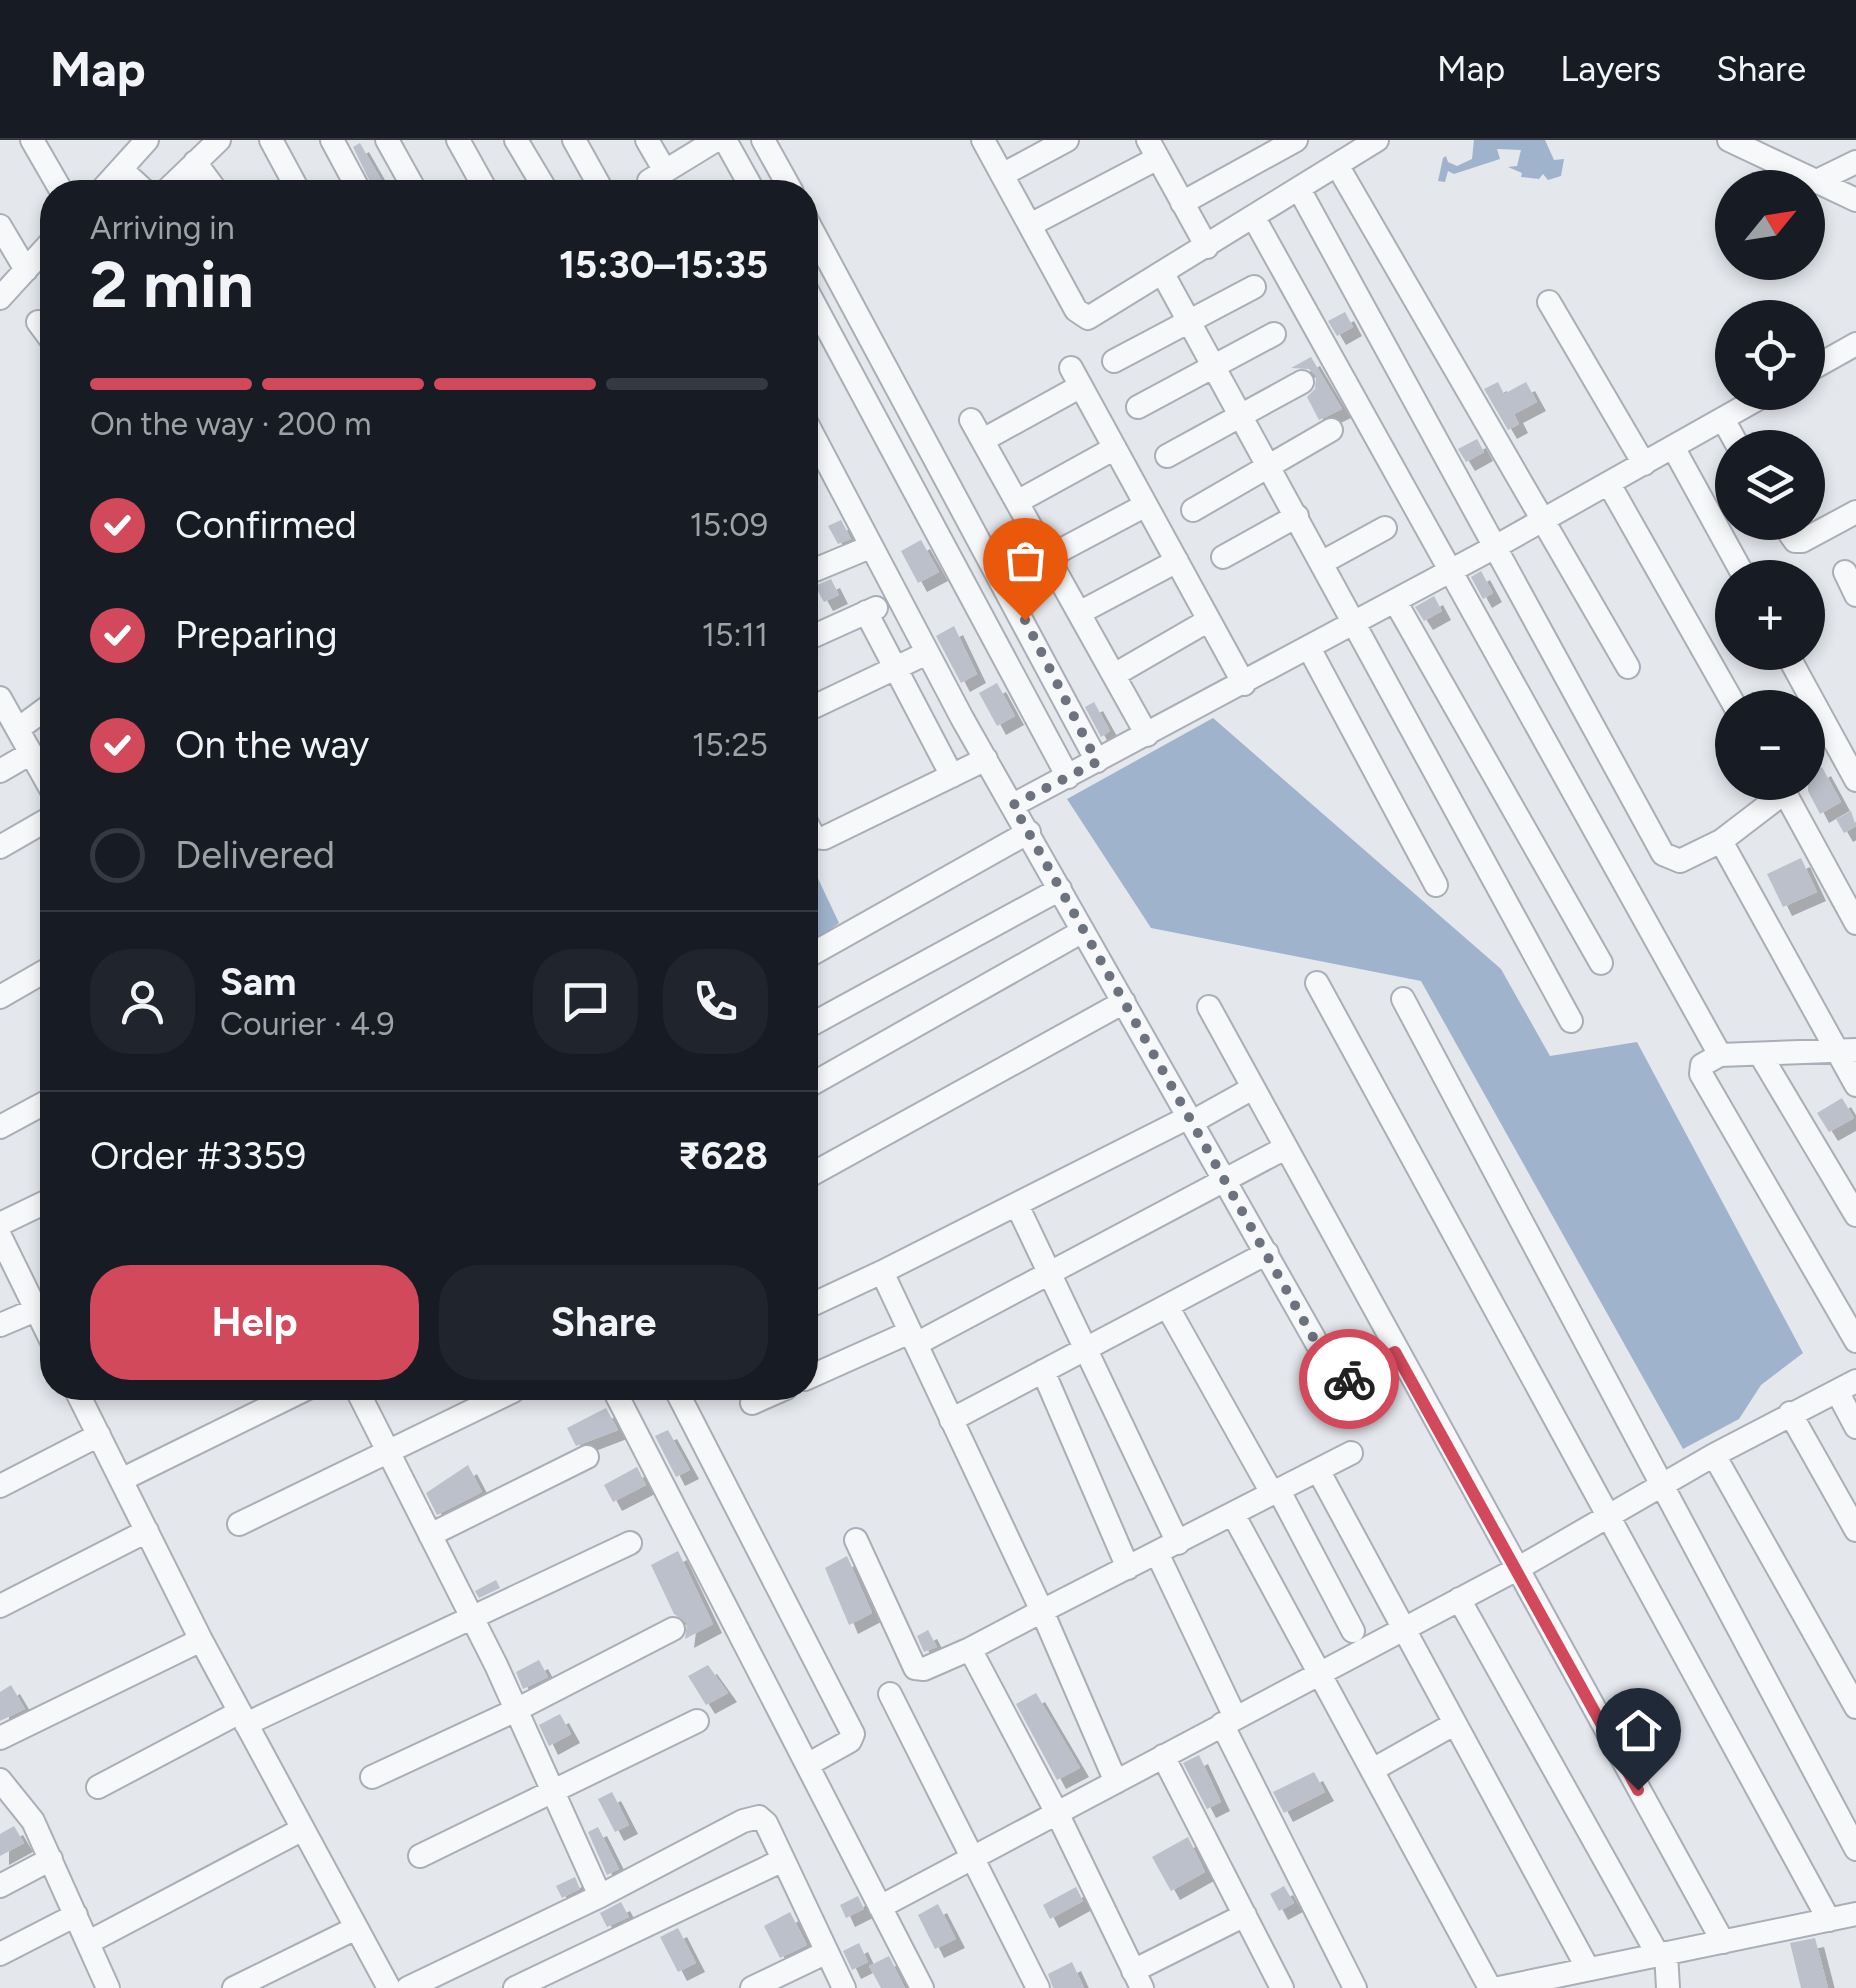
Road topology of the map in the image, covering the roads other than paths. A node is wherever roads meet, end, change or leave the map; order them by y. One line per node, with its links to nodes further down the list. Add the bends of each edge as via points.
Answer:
1 (32, 140): 27 (street)
2 (147, 140): 22 (street)
3 (218, 140): 19 (street)
4 (271, 140): 32 (street)
5 (332, 140): 33 (street)
6 (387, 140): 34 (street)
7 (458, 140): 35 (street)
8 (516, 140): 36 (street)
9 (574, 140): 37 (street)
10 (647, 140): 24 (street)
11 (763, 140): 40 (street)
12 (984, 140): 25 (street)
13 (1067, 140): 25 (street)
14 (1296, 140): 44 (street)
15 (1729, 140): 23 (street)
16 (713, 141): 24 (street); 39 (street)
17 (1374, 141): 21 (street)
18 (1152, 149): 44 (street); 47 (street)
19 (196, 162): 30 (street); 31 (street)
20 (1856, 162): 26 (street)
21 (1338, 165): 42 (street); 84 (street)
22 (122, 170): 28 (street); 29 (street)
23 (1792, 170)
24 (664, 172): 38 (street)
25 (1002, 174): 47 (street)
26 (1825, 178)
27 (55, 180)
28 (112, 180)
29 (133, 180)
30 (177, 180)
31 (209, 180)
32 (293, 180)
33 (354, 180)
34 (409, 180)
35 (481, 180)
36 (539, 180)
37 (596, 180)
38 (652, 180)
39 (744, 180)
40 (785, 180)
41 (1825, 186): 43 (street)
42 (1299, 189): 45 (street); 88 (street)
43 (1856, 200)
44 (1182, 203): 49 (street)
45 (1254, 218): 49 (street); 95 (street)
46 (0, 226): 52 (street)
47 (1030, 226): 53 (street, via 1076,310 1088,318)
48 (818, 241): 51 (street)
49 (1206, 247): 53 (street)
50 (40, 255): 52 (street)
51 (832, 267): 54 (street); 120 (street)
52 (26, 270): 56 (street)
53 (1163, 274): 59 (street)
54 (818, 276)
55 (1254, 287): 59 (street)
56 (0, 298)
57 (1549, 302): 76 (street)
58 (818, 309): 124 (street)
59 (1189, 321): 62 (street); 64 (street)
60 (1274, 334): 64 (street)
61 (1855, 347): 63 (street)
62 (1114, 362)
63 (1825, 363)
64 (1214, 366): 66 (street); 68 (street)
65 (1302, 382): 68 (street)
66 (1138, 407)
67 (1739, 410): 69 (street)
68 (1242, 416): 75 (street); 77 (street)
69 (1723, 419): 71 (street); 73 (street)
70 (1331, 430): 77 (street)
71 (1729, 430)
72 (818, 445): 87 (street)
73 (1673, 447): 76 (street); 91 (street)
74 (1115, 448): 79 (street); 79 (street, via 1076,377 977,430); 80 (street)
75 (1168, 456)
76 (1644, 464): 78 (street)
77 (1269, 466): 81 (street); 83 (street)
78 (1609, 484): 84 (street); 112 (street)
79 (1018, 502): 89 (street)
80 (1146, 505): 89 (street); 92 (street)
81 (1193, 510)
82 (1856, 512): 86 (street)
83 (1297, 516): 90 (street); 93 (street)
84 (1540, 522): 88 (street); 107 (street)
85 (1385, 528): 93 (street)
86 (1825, 529)
87 (870, 547): 94 (street); 98 (street)
88 (1495, 547): 95 (street); 132 (street, via 1663,854 1680,861)
89 (1048, 557): 101 (street)
90 (1223, 557)
91 (1734, 560)
92 (1177, 561): 101 (street); 102 (street)
93 (1323, 562): 103 (street)
94 (818, 569)
95 (1452, 570): 99 (street); 150 (street)
96 (1845, 572): 97 (street)
97 (1856, 596)
98 (897, 598): 100 (street); 106 (street)
99 (1395, 601): 103 (street); 139 (street)
100 (866, 612): 104 (street); 108 (street)
101 (1080, 613): 110 (street)
102 (1209, 620): 110 (street); 111 (street)
103 (1356, 622): 105 (street); 147 (street)
104 (818, 634)
105 (1310, 648): 111 (street); 134 (street)
106 (927, 653): 108 (street); 119 (street)
107 (1628, 667)
108 (894, 669): 114 (street); 123 (street)
109 (1796, 670): 125 (street)
110 (1114, 675): 117 (street)
111 (1244, 684): 117 (street)
112 (1726, 690)
113 (0, 698): 116 (street)
114 (818, 705)
115 (40, 713): 116 (street)
116 (18, 729): 118 (street)
117 (1147, 734): 120 (street)
118 (31, 753): 121 (street); 122 (street)
119 (986, 759): 123 (street); 128 (street)
120 (1097, 762): 124 (street)
121 (40, 768)
122 (0, 771)
123 (952, 776): 131 (street)
124 (1068, 777): 128 (street)
125 (1856, 780)
126 (1767, 800): 132 (street)
127 (1789, 800): 136 (street)
128 (1013, 805): 130 (street)
129 (40, 824): 133 (street)
130 (1028, 832): 135 (street); 138 (street)
131 (818, 837)
132 (1721, 841): 148 (street)
133 (0, 847)
134 (1436, 885)
135 (1060, 889): 137 (street); 146 (street)
136 (1856, 922)
137 (1083, 932): 144 (street); 151 (street)
138 (818, 951)
139 (1601, 963)
140 (40, 974): 142 (street)
141 (1317, 983): 202 (street)
142 (0, 997)
143 (1403, 999): 199 (street)
144 (1124, 1002): 155 (street); 158 (street)
145 (1209, 1008): 153 (street)
146 (818, 1021)
147 (1571, 1021)
148 (1846, 1051): 149 (street); 152 (street)
149 (1760, 1054): 150 (street); 162 (street)
150 (1720, 1056): 174 (street, via 1702,1065 1705,1084)
151 (818, 1081)
152 (1856, 1086)
153 (1253, 1088): 155 (street); 157 (street)
154 (40, 1104): 156 (street)
155 (1191, 1120): 159 (street); 161 (street)
156 (0, 1126)
157 (1285, 1148): 159 (street); 176 (street)
158 (818, 1171)
159 (1227, 1181): 165 (street); 167 (street)
160 (40, 1204): 163 (street)
161 (1017, 1205): 166 (street); 167 (street)
162 (1856, 1215)
163 (0, 1224)
164 (0, 1236): 169 (street)
165 (1267, 1253): 170 (street); 176 (street, via 1340,1381)
166 (882, 1272): 168 (street); 173 (street)
167 (1050, 1275): 173 (street); 175 (street)
168 (818, 1298)
169 (40, 1300)
170 (1166, 1306): 175 (street); 200 (street)
171 (40, 1308): 172 (street)
172 (0, 1325)
173 (913, 1338): 178 (street); 189 (street)
174 (1856, 1341)
175 (1085, 1349): 177 (street); 209 (street)
176 (1395, 1352): 211 (street)
177 (1043, 1371): 189 (street); 210 (street)
178 (818, 1374)
179 (1846, 1386): 188 (street); 190 (street)
180 (85, 1400): 191 (street)
181 (284, 1400): 197 (street)
182 (362, 1400): 192 (street)
183 (493, 1400): 192 (street)
184 (618, 1400): 231 (street)
185 (681, 1400): 231 (street, via 852,1734)
186 (759, 1400): 187 (street)
187 (752, 1403)
188 (1790, 1413): 194 (street); 204 (street)
189 (950, 1420): 214 (street)
190 (1856, 1427)
191 (99, 1435): 197 (street); 198 (street)
192 (388, 1452): 203 (street); 206 (street)
193 (1350, 1453): 196 (street)
194 (1714, 1455): 199 (street); 223 (street)
195 (587, 1457): 206 (street)
196 (1318, 1470): 200 (street); 216 (street)
197 (122, 1480): 205 (street)
198 (0, 1486)
199 (1662, 1488): 202 (street); 242 (street)
200 (1275, 1491): 201 (street); 218 (street)
201 (1233, 1514): 209 (street); 221 (street)
202 (1608, 1518): 211 (street); 253 (street)
203 (238, 1524)
204 (1856, 1530)
205 (147, 1531): 213 (street); 219 (street)
206 (430, 1535): 215 (street)
207 (856, 1540): 220 (street, via 914,1668)
208 (630, 1544): 215 (street)
209 (1168, 1548): 210 (street); 227 (street)
210 (1128, 1568): 214 (street)
211 (1517, 1569): 212 (street); 256 (street)
212 (1460, 1599): 216 (street); 259 (street)
213 (0, 1606)
214 (1042, 1611): 220 (street); 235 (street)
215 (473, 1619): 224 (street); 225 (street)
216 (1403, 1629): 221 (street); 228 (street)
217 (673, 1630): 224 (street)
218 (1353, 1631)
219 (201, 1640): 225 (street); 229 (street)
220 (970, 1649): 240 (street)
221 (1321, 1671): 227 (street); 232 (street)
222 (890, 1694): 244 (street)
223 (1856, 1707)
224 (516, 1710): 233 (street); 237 (street)
225 (243, 1718): 236 (street); 241 (street)
226 (697, 1721): 237 (street)
227 (1228, 1721): 230 (street); 272 (street)
228 (1454, 1724): 232 (street); 260 (street)
229 (0, 1738)
230 (1163, 1756): 235 (street); 252 (street)
231 (807, 1765): 249 (street)
232 (1374, 1769): 273 (street)
233 (372, 1776)
234 (0, 1780): 238 (street)
235 (1116, 1782): 240 (street)
236 (98, 1787)
237 (553, 1792): 243 (street); 248 (street)
238 (22, 1802): 239 (street); 245 (street)
239 (0, 1812)
240 (1058, 1815): 244 (street); 261 (street)
241 (303, 1829): 254 (street); 255 (street)
242 (1856, 1850)
243 (420, 1856)
244 (974, 1858): 249 (street); 270 (street)
245 (51, 1859): 247 (street); 251 (street)
246 (784, 1860): 248 (street, via 766,1824 752,1818); 257 (street); 266 (street)
247 (0, 1886)
248 (600, 1896): 265 (street)
249 (880, 1907): 269 (street)
250 (1856, 1914): 253 (street)
251 (76, 1915): 255 (street); 258 (street)
252 (1244, 1915): 261 (street); 271 (street)
253 (1828, 1920): 256 (street)
254 (356, 1928): 263 (street); 264 (street)
255 (89, 1942): 262 (street)
256 (1723, 1942): 259 (street)
257 (827, 1952): 267 (street); 268 (street)
258 (0, 1954)
259 (1662, 1954): 260 (street); 275 (street)
260 (1588, 1969): 274 (street)
261 (1138, 1980)
262 (108, 1988)
263 (234, 1988)
264 (389, 1988)
265 (408, 1988)
266 (515, 1988)
267 (752, 1988)
268 (844, 1988)
269 (922, 1988)
270 (1038, 1988)
271 (1282, 1988)
272 (1355, 1988)
273 (1490, 1988)
274 (1499, 1988)
275 (1668, 1988)

